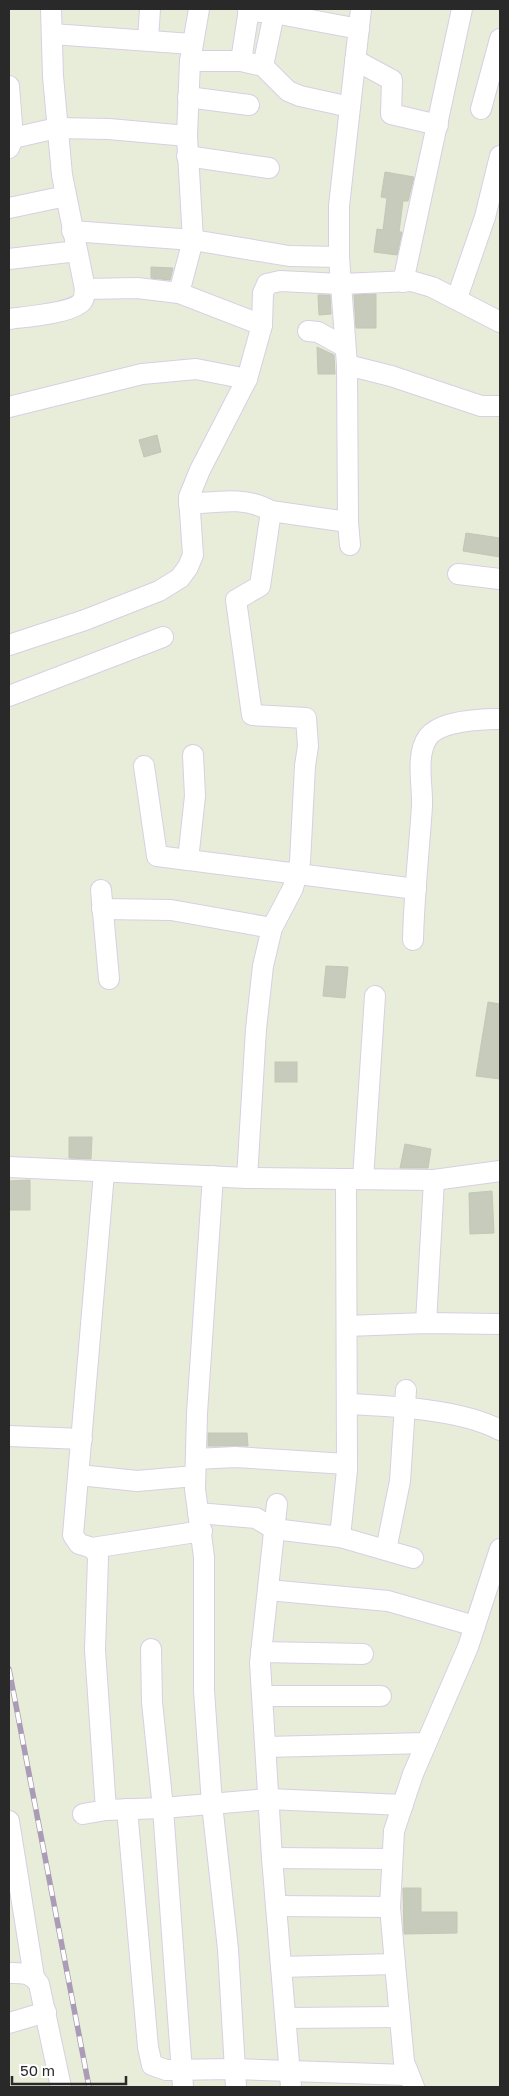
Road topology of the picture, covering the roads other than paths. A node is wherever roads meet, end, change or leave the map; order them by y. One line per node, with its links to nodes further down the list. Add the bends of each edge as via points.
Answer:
1 (51, 9): 9 (street)
2 (150, 9): 10 (street)
3 (199, 9): 12 (street)
4 (361, 9): 8 (street)
5 (462, 9): 21 (street)
6 (248, 10): 7 (street); 14 (street)
7 (275, 11): 8 (street); 15 (street)
8 (359, 29): 13 (street)
9 (52, 34): 10 (street); 22 (street)
10 (148, 39): 12 (street)
11 (500, 39): 20 (street)
12 (191, 52): 14 (street); 17 (street)
13 (355, 60): 19 (street); 21 (street, via 392,80 391,114)
14 (241, 61): 15 (street)
15 (263, 66): 19 (street, via 288,91)
16 (9, 86): 23 (street)
17 (188, 97): 18 (street); 24 (street)
18 (248, 106)
19 (350, 107): 32 (street, via 339,206)
20 (482, 109)
21 (438, 126): 34 (street)
22 (57, 128): 23 (street); 24 (street, via 109,129); 27 (street)
23 (11, 143)
24 (187, 146): 26 (street); 30 (street)
25 (500, 156): 38 (street, via 485,217)
26 (269, 168)
27 (66, 196): 28 (street); 29 (street)
28 (9, 208)
29 (72, 231): 30 (street); 31 (street)
30 (193, 240): 32 (street, via 289,256); 37 (street)
31 (77, 251): 33 (street); 36 (street)
32 (339, 257): 35 (street)
33 (9, 259)
34 (403, 282): 35 (street); 38 (street, via 432,286)
35 (341, 284): 41 (street, via 280,281 267,284 263,293); 43 (street)
36 (85, 289): 37 (street, via 137,288); 39 (street, via 84,300 77,306)
37 (179, 292): 41 (street)
38 (457, 298): 40 (street)
39 (9, 319)
40 (500, 322)
41 (262, 325): 44 (street)
42 (308, 331): 43 (street, via 318,332)
43 (346, 356): 45 (street, via 391,376 480,406); 49 (street)
44 (248, 379): 46 (street, via 196,369 142,374); 47 (street, via 200,470)
45 (500, 406)
46 (9, 407)
47 (189, 504): 48 (street, via 239,500); 54 (street, via 193,555 180,578 159,591 94,617)
48 (271, 510): 49 (street); 60 (street, via 260,586 236,600 252,715 306,718 308,746 300,862)
49 (348, 522): 50 (street)
50 (350, 545)
51 (458, 574): 52 (street)
52 (500, 579)
53 (163, 637): 55 (street)
54 (9, 645)
55 (9, 696)
56 (500, 719): 61 (street, via 455,724 434,731 427,738 422,757)
57 (193, 755): 59 (street, via 195,796)
58 (144, 766): 59 (street, via 158,856)
59 (188, 860): 60 (street)
60 (296, 875): 61 (street); 62 (street, via 293,888)
61 (416, 889): 63 (street)
62 (272, 928): 64 (street, via 102,899); 70 (street, via 263,966 256,1029)
63 (412, 940)
64 (109, 980)
65 (375, 996): 71 (street)
66 (9, 1168): 68 (street)
67 (500, 1171): 72 (street)
68 (104, 1173): 69 (street); 80 (street)
69 (213, 1176): 70 (street); 82 (street)
70 (247, 1178): 71 (street)
71 (354, 1179): 72 (street); 75 (street)
72 (434, 1180): 73 (street)
73 (426, 1322): 74 (street); 75 (street)
74 (500, 1324)
75 (346, 1326): 77 (street)
76 (405, 1399): 77 (street); 78 (street, via 487,1423); 90 (street, via 400,1480)
77 (347, 1404): 81 (street)
78 (500, 1430)
79 (9, 1436): 80 (street)
80 (82, 1439): 83 (street)
81 (346, 1464): 82 (street, via 235,1457); 87 (street)
82 (195, 1467): 83 (street, via 137,1481); 85 (street)
83 (79, 1475): 88 (street, via 73,1535 79,1544)
84 (277, 1504): 86 (street)
85 (200, 1522): 86 (street, via 256,1518); 88 (street); 102 (street, via 204,1557 204,1691)
86 (274, 1529): 87 (street); 92 (street)
87 (340, 1537): 90 (street)
88 (92, 1548): 106 (street, via 98,1558 95,1650)
89 (500, 1549): 93 (street)
90 (386, 1550): 91 (street)
91 (413, 1558)
92 (268, 1590): 93 (street, via 388,1601); 95 (street)
93 (475, 1626): 99 (street)
94 (151, 1649): 104 (street, via 152,1702)
95 (261, 1652): 96 (street); 97 (street)
96 (363, 1654)
97 (262, 1696): 98 (street); 100 (street)
98 (381, 1696)
99 (426, 1743): 100 (street); 103 (street)
100 (266, 1747): 101 (street)
101 (269, 1799): 102 (street); 103 (street); 109 (street)
102 (212, 1804): 104 (street); 122 (street, via 228,1949)
103 (403, 1804): 110 (street, via 394,1831)
104 (163, 1808): 105 (street); 121 (street)
105 (127, 1809): 106 (street); 121 (street, via 149,2059 157,2068)
106 (106, 1810): 107 (street)
107 (83, 1814)
108 (9, 1821): 116 (street)
109 (272, 1858): 110 (street); 111 (street)
110 (392, 1859): 112 (street)
111 (276, 1906): 112 (street); 114 (street)
112 (390, 1908): 113 (street)
113 (394, 1964): 114 (street); 118 (street)
114 (281, 1967): 119 (street)
115 (9, 1973): 116 (street, via 26,1973)
116 (34, 1977): 117 (street)
117 (46, 2012): 120 (street); 126 (street)
118 (399, 2017): 119 (street); 125 (street, via 404,2062)
119 (286, 2018): 123 (street)
120 (9, 2024)
121 (183, 2078): 122 (street)
122 (236, 2078): 123 (street)
123 (291, 2080): 124 (street)
124 (346, 2081): 125 (street)
125 (411, 2081)
126 (61, 2087)

